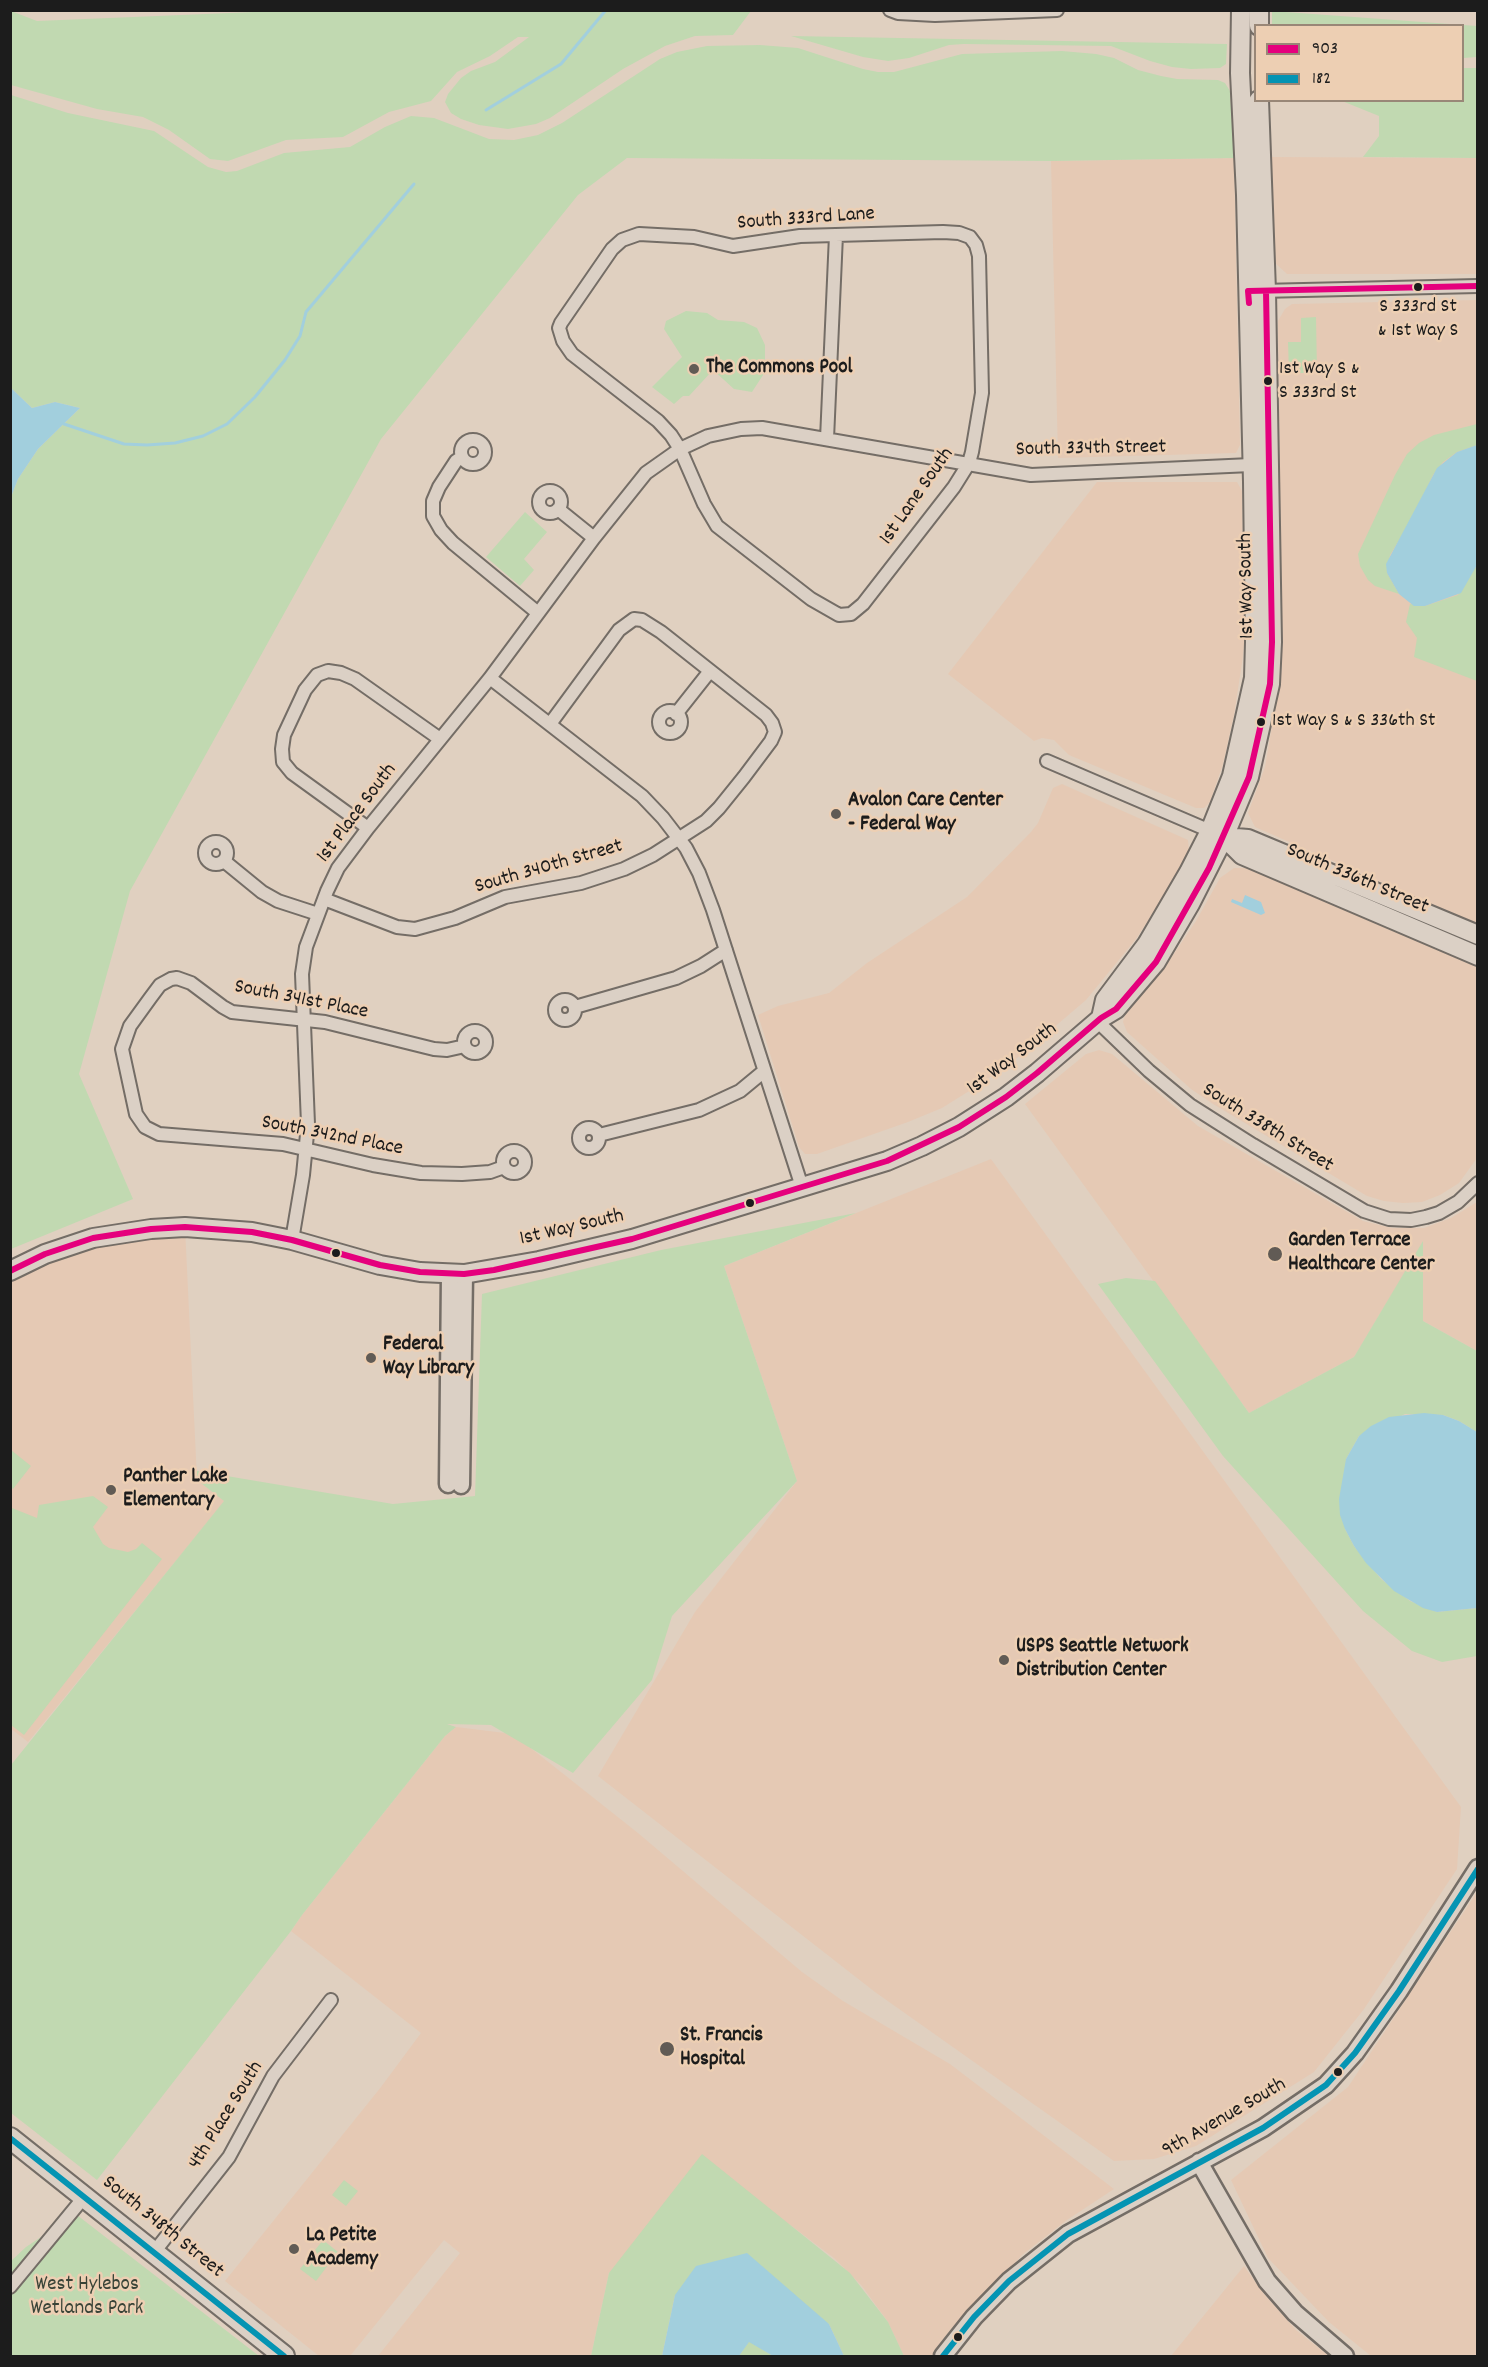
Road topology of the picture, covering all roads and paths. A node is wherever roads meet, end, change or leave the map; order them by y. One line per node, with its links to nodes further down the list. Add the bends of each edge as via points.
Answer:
1 (890, 10): 4 (street, via 935,15)
2 (1057, 10): 4 (street)
3 (1241, 10): 5 (main road, 1st Way South)
4 (1020, 11)
5 (1253, 104): 9 (main road, 1st Way South)
6 (836, 235): 7 (street, South 333rd Lane, via 952,233); 10 (street); 11 (street, South 333rd Lane, via 788,236 733,246 706,239 639,234 612,249 569,308 560,328 563,341 589,369 658,422)
7 (973, 240): 13 (street, 1st Lane South, via 980,256 982,393)
8 (1478, 286): 9 (street)
9 (1257, 291): 14 (main road, 1st Way South); 25 (main road, 1st Way South, via 1272,642 1270,684 1249,777)
10 (827, 439): 11 (street, 1st Place South, via 782,430 741,429 708,436); 13 (street, South 334th Street)
11 (680, 449): 13 (street, 1st Lane South, via 717,526 819,604 834,614 848,615 858,610 874,591); 16 (street, 1st Place South, via 646,473)
12 (462, 457): 17 (street, via 439,487 433,501 433,516 453,543)
13 (969, 463): 14 (street, South 334th Street, via 1031,475)
14 (1251, 465): 25 (main road, 1st Way South, via 1254,678)
15 (558, 509): 16 (street)
16 (594, 538): 17 (street, 1st Place South)
17 (538, 614): 19 (street, 1st Place South)
18 (710, 671): 20 (street); 21 (street, via 661,632 642,620 634,620 618,630); 26 (street, South 340th Street, via 766,715 774,732 719,808)
19 (490, 678): 21 (street); 22 (street, 1st Place South)
20 (676, 714)
21 (549, 724): 26 (street, via 642,796)
22 (440, 739): 24 (street, 1st Place South); 24 (street, via 355,679 328,671 317,675 305,690 284,735 283,762 292,773)
23 (1047, 761): 25 (street, South 336th Street)
24 (368, 828): 28 (street, 1st Place South, via 338,868)
25 (1217, 834): 30 (main road, South 336th Street, via 1248,839); 32 (main road, South 336th Street, via 1242,855); 35 (main road, 1st Way South, via 1189,872 1147,944 1105,1000)
26 (679, 839): 28 (street, South 340th Street, via 612,874 505,897 424,928 397,927); 31 (street, via 699,873)
27 (224, 861): 29 (street, via 262,892)
28 (324, 899): 29 (street, 1st Place South)
29 (318, 914): 34 (street, 1st Place South, via 303,962)
30 (1478, 935)
31 (726, 950): 33 (street, via 676,978); 38 (street)
32 (1478, 956)
33 (575, 1007)
34 (302, 1018): 36 (street, South 341st Place, via 416,1046 447,1050); 37 (street, South 341st Place, via 232,1012 183,979 171,979 160,985 126,1034 122,1049); 40 (street, 1st Place South)
35 (1099, 1019): 42 (street, South 338th Street, via 1149,1071 1190,1104 1365,1211 1401,1220 1439,1213); 43 (main road, 1st Way South, via 1006,1097 959,1127 887,1161)
36 (465, 1046)
37 (125, 1067): 40 (street, South 342nd Place, via 136,1114 152,1132)
38 (764, 1071): 39 (street, via 740,1091 699,1110); 43 (street)
39 (599, 1136)
40 (306, 1149): 41 (street, South 342nd Place, via 421,1173 490,1172); 44 (street, 1st Place South)
41 (504, 1167)
42 (1478, 1183)
43 (802, 1186): 46 (main road, 1st Way South, via 632,1239 539,1261)
44 (292, 1240): 45 (main road, 1st Way South, via 215,1228 151,1229 93,1238); 46 (main road, 1st Way South, via 391,1267)
45 (10, 1271)
46 (457, 1274): 47 (street)
47 (455, 1484)
48 (1478, 1868): 51 (street, 9th Avenue South, via 1399,1991 1355,2053 1326,2085 1263,2128)
49 (331, 2000): 53 (street, 4th Place South, via 267,2084 229,2157)
50 (10, 2138): 52 (main road, South 348th Street)
51 (1199, 2162): 56 (street, 9th Avenue South, via 1084,2224 1044,2251 994,2296); 57 (street, via 1267,2281 1295,2313)
52 (85, 2196): 53 (main road, South 348th Street); 54 (street)
53 (155, 2251): 55 (main road, South 348th Street)
54 (10, 2287)
55 (284, 2356)
56 (943, 2356)
57 (1345, 2356)

